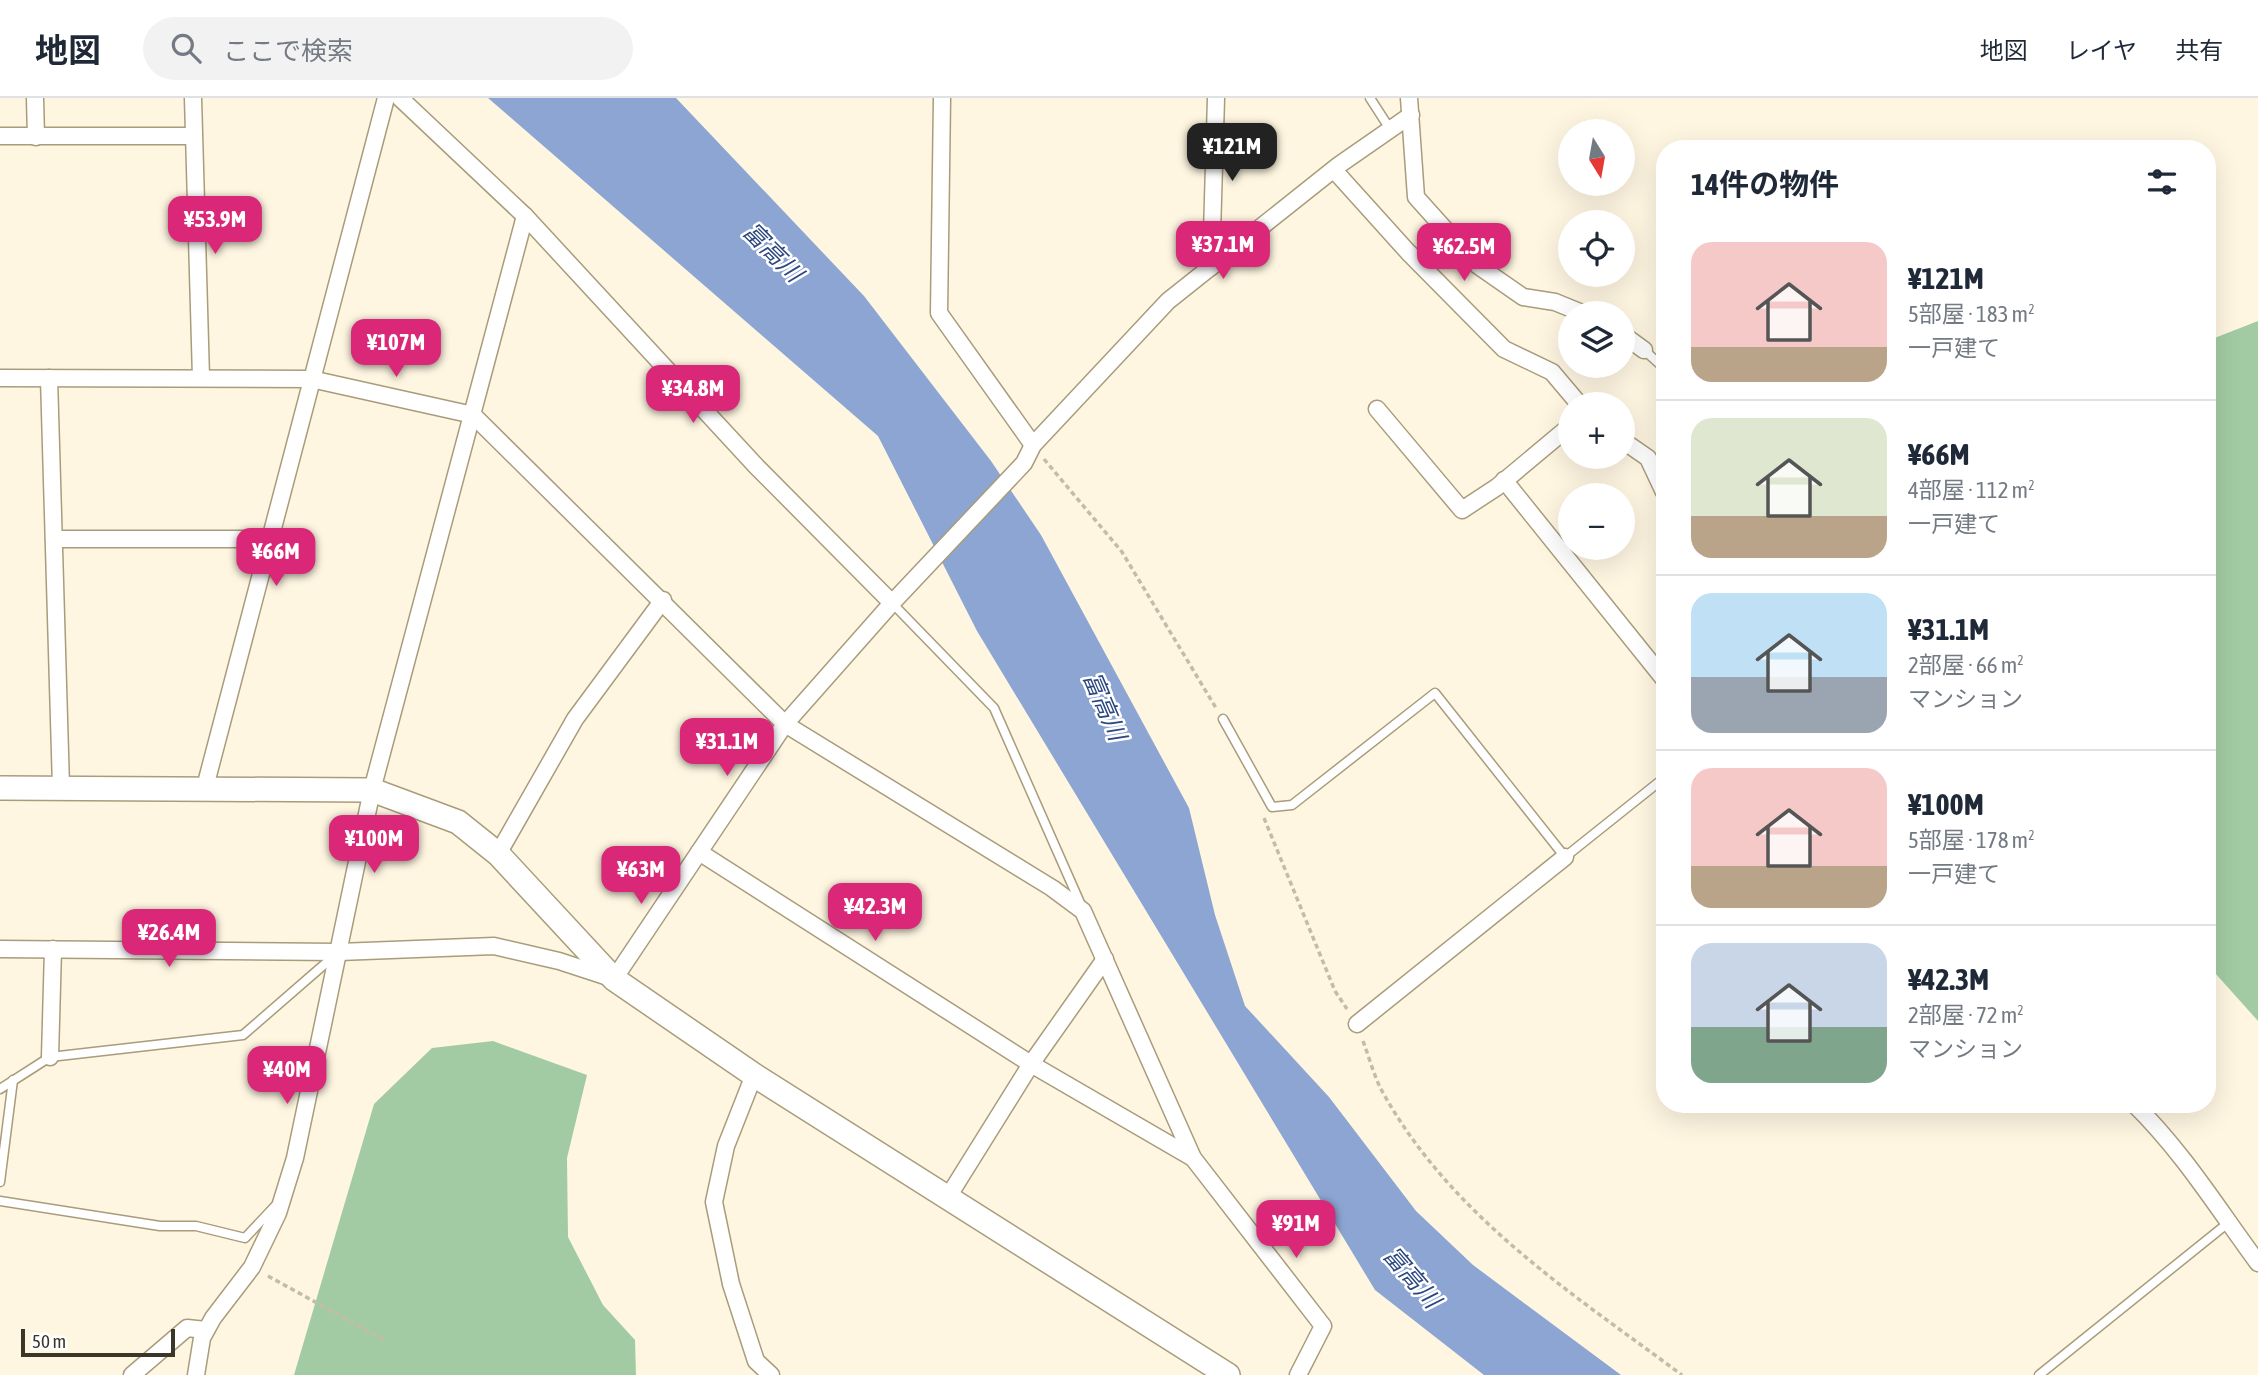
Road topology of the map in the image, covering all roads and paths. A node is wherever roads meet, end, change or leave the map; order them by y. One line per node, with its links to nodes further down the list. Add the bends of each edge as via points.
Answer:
1 (35, 98): 12 (street)
2 (193, 98): 11 (street)
3 (386, 98): 23 (street)
4 (400, 98): 14 (street)
5 (942, 98): 28 (street, via 939,313)
6 (1216, 98): 15 (street)
7 (1370, 98): 9 (lane)
8 (1410, 106): 9 (street); 16 (street, via 1416,197 1477,265 1523,297)
9 (1390, 130): 13 (street)
10 (0, 136): 12 (street)
11 (193, 136): 12 (street); 22 (street)
12 (36, 137)
13 (1334, 170): 15 (street); 24 (street, via 1503,349 1552,372)
14 (525, 216): 26 (street); 35 (street, via 756,466)
15 (1211, 267): 28 (street, via 1168,301)
16 (1558, 303)
17 (1635, 343): 18 (street)
18 (1644, 350): 19 (lane)
19 (1656, 361)
20 (0, 378): 21 (street)
21 (49, 378): 22 (street); 32 (street)
22 (201, 378): 23 (street)
23 (311, 379): 26 (street); 33 (street)
24 (1569, 392)
25 (1377, 409): 31 (street, via 1462,510)
26 (473, 415): 34 (street); 43 (street)
27 (1558, 436): 31 (street)
28 (1033, 445): 35 (street, via 1024,463); 37 (path, via 1122,552)
29 (1635, 449): 30 (street, via 1648,458)
30 (1656, 475)
31 (1504, 480): 36 (street)
32 (54, 539): 33 (street); 40 (street)
33 (270, 539): 41 (street)
34 (663, 600): 38 (street); 46 (street, via 575,719)
35 (892, 603): 38 (street); 48 (lane, via 994,708)
36 (1656, 669)
37 (1223, 719): 47 (lane, via 1272,807 1292,805 1435,693)
38 (785, 724): 45 (street); 48 (street)
39 (1656, 784): 47 (lane)
40 (61, 787): 41 (street); 42 (street)
41 (205, 787): 43 (street)
42 (0, 788)
43 (372, 790): 46 (street, via 458,822); 51 (street)
44 (1259, 806): 54 (path, via 1335,991)
45 (699, 852): 53 (street); 56 (street)
46 (498, 854): 53 (street)
47 (1565, 857): 54 (street)
48 (1083, 911): 52 (street)
49 (0, 949): 50 (street)
50 (53, 949): 51 (street); 55 (street)
51 (339, 952): 53 (street, via 494,946); 55 (lane, via 243,1035); 64 (street)
52 (1105, 959): 56 (street); 61 (street)
53 (614, 979): 57 (street)
54 (1357, 1024): 76 (path, via 1381,1089 1417,1145 1457,1193 1512,1249)
55 (50, 1057): 58 (lane)
56 (1031, 1064): 61 (street); 63 (street)
57 (754, 1075): 63 (street); 73 (street, via 726,1146 714,1202 731,1284 756,1361)
58 (13, 1080): 59 (lane); 62 (lane)
59 (0, 1089)
60 (2143, 1113): 66 (street, via 2204,1185)
61 (1193, 1158): 75 (street, via 1323,1326)
62 (0, 1182)
63 (948, 1197): 74 (street)
64 (283, 1198): 65 (lane, via 245,1238 195,1226 160,1226); 68 (street)
65 (0, 1201)
66 (2228, 1223): 67 (street); 77 (lane)
67 (2258, 1263)
68 (252, 1267): 69 (street); 70 (path)
69 (206, 1330): 71 (street, via 187,1328); 72 (street)
70 (386, 1341)
71 (132, 1375)
72 (196, 1375)
73 (771, 1375)
74 (1228, 1375)
75 (1298, 1375)
76 (1682, 1375)
77 (2039, 1375)

